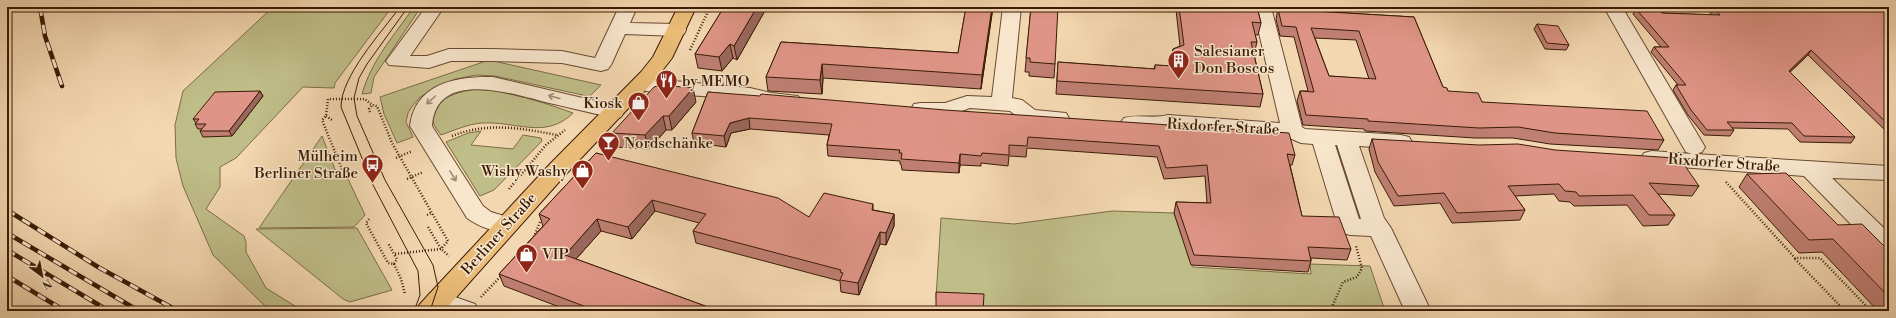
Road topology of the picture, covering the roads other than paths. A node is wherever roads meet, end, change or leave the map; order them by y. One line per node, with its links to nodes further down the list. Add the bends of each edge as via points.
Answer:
1 (435, 7): 7 (street, via 396,61 429,62 449,55 562,57 601,65)
2 (628, 7): 7 (street)
3 (686, 7): 8 (main road, Berliner Straße)
4 (1012, 7): 11 (street)
5 (1262, 7): 16 (street)
6 (1613, 7): 20 (street)
7 (618, 28): 8 (street)
8 (677, 30): 9 (main road, Berliner Straße, via 662,58)
9 (641, 84): 10 (street); 13 (main road, Berliner Straße)
10 (808, 101)
11 (1001, 104): 12 (street, via 967,102 948,110); 14 (street, via 1015,105 1030,116)
12 (901, 107)
13 (603, 110): 24 (main road, Berliner Straße); 24 (street, one-way to 24, via 493,83 476,82 458,85 429,100 420,117 421,126 432,144 475,212 483,218)
14 (1075, 119)
15 (1113, 122): 16 (street, Rixdorfer Straße, via 1158,125 1168,122)
16 (1292, 131): 17 (street, Rixdorfer Straße, via 1301,136)
17 (1322, 137): 18 (street, Rixdorfer Straße); 25 (street, via 1350,227)
18 (1346, 139): 19 (street, Rixdorfer Straße); 25 (street, via 1373,221)
19 (1422, 144)
20 (1701, 154): 21 (street, Rixdorfer Straße); 22 (street, Rixdorfer Straße)
21 (1629, 157)
22 (1810, 169): 23 (street, Rixdorfer Straße); 26 (street)
23 (1889, 173)
24 (506, 225): 28 (main road, Berliner Straße)
25 (1379, 228): 27 (street)
26 (1889, 248)
27 (1415, 305)
28 (434, 306): 29 (street)
29 (466, 311)

